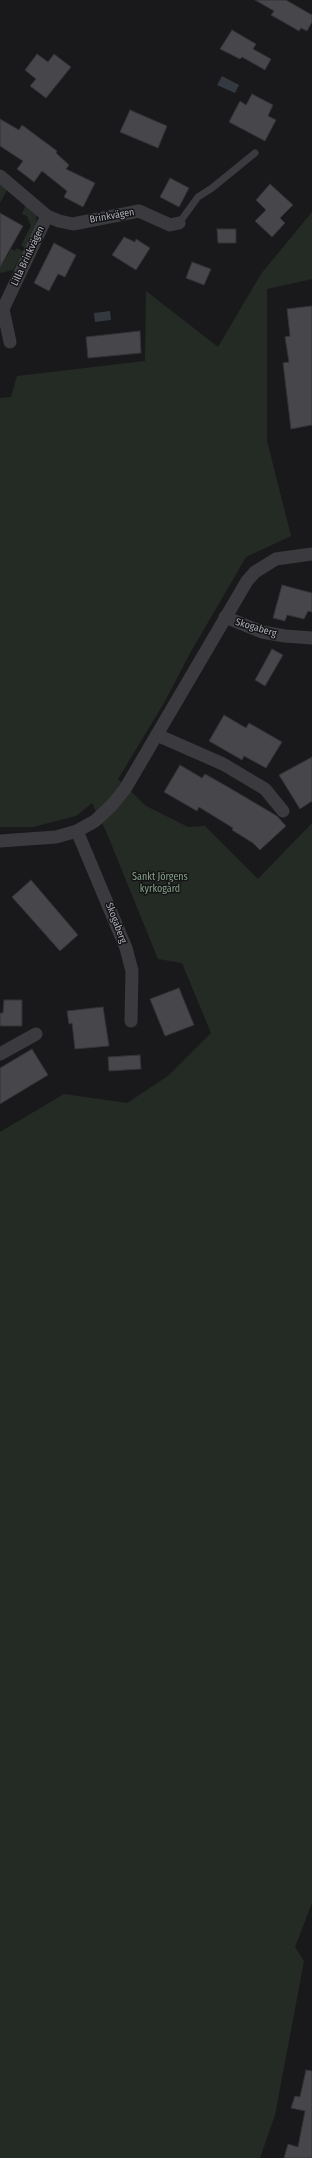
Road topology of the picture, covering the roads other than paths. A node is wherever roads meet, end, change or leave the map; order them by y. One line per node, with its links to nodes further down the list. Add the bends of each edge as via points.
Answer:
1 (255, 153): 4 (lane, Brinkvägen, via 198,197)
2 (0, 176): 3 (street, Brinkvägen)
3 (47, 216): 4 (street, Brinkvägen, via 73,224 139,211 170,225); 5 (street, Lilla Brinkvägen, via 3,309)
4 (179, 224)
5 (10, 342)
6 (312, 554): 7 (street, Skogaberg, via 285,556 266,564 247,581)
7 (225, 617): 8 (street, Skogaberg, via 262,632); 9 (street, Skogaberg)
8 (312, 638)
9 (157, 734): 10 (street, via 224,765 265,789); 11 (street, Skogaberg, via 112,805 96,821)
10 (283, 811)
11 (77, 831): 12 (street, Skogaberg, via 56,837); 13 (street, Skogaberg, via 115,918 130,963)
12 (0, 841)
13 (131, 1021)
14 (36, 1034): 15 (street)
15 (0, 1054)

